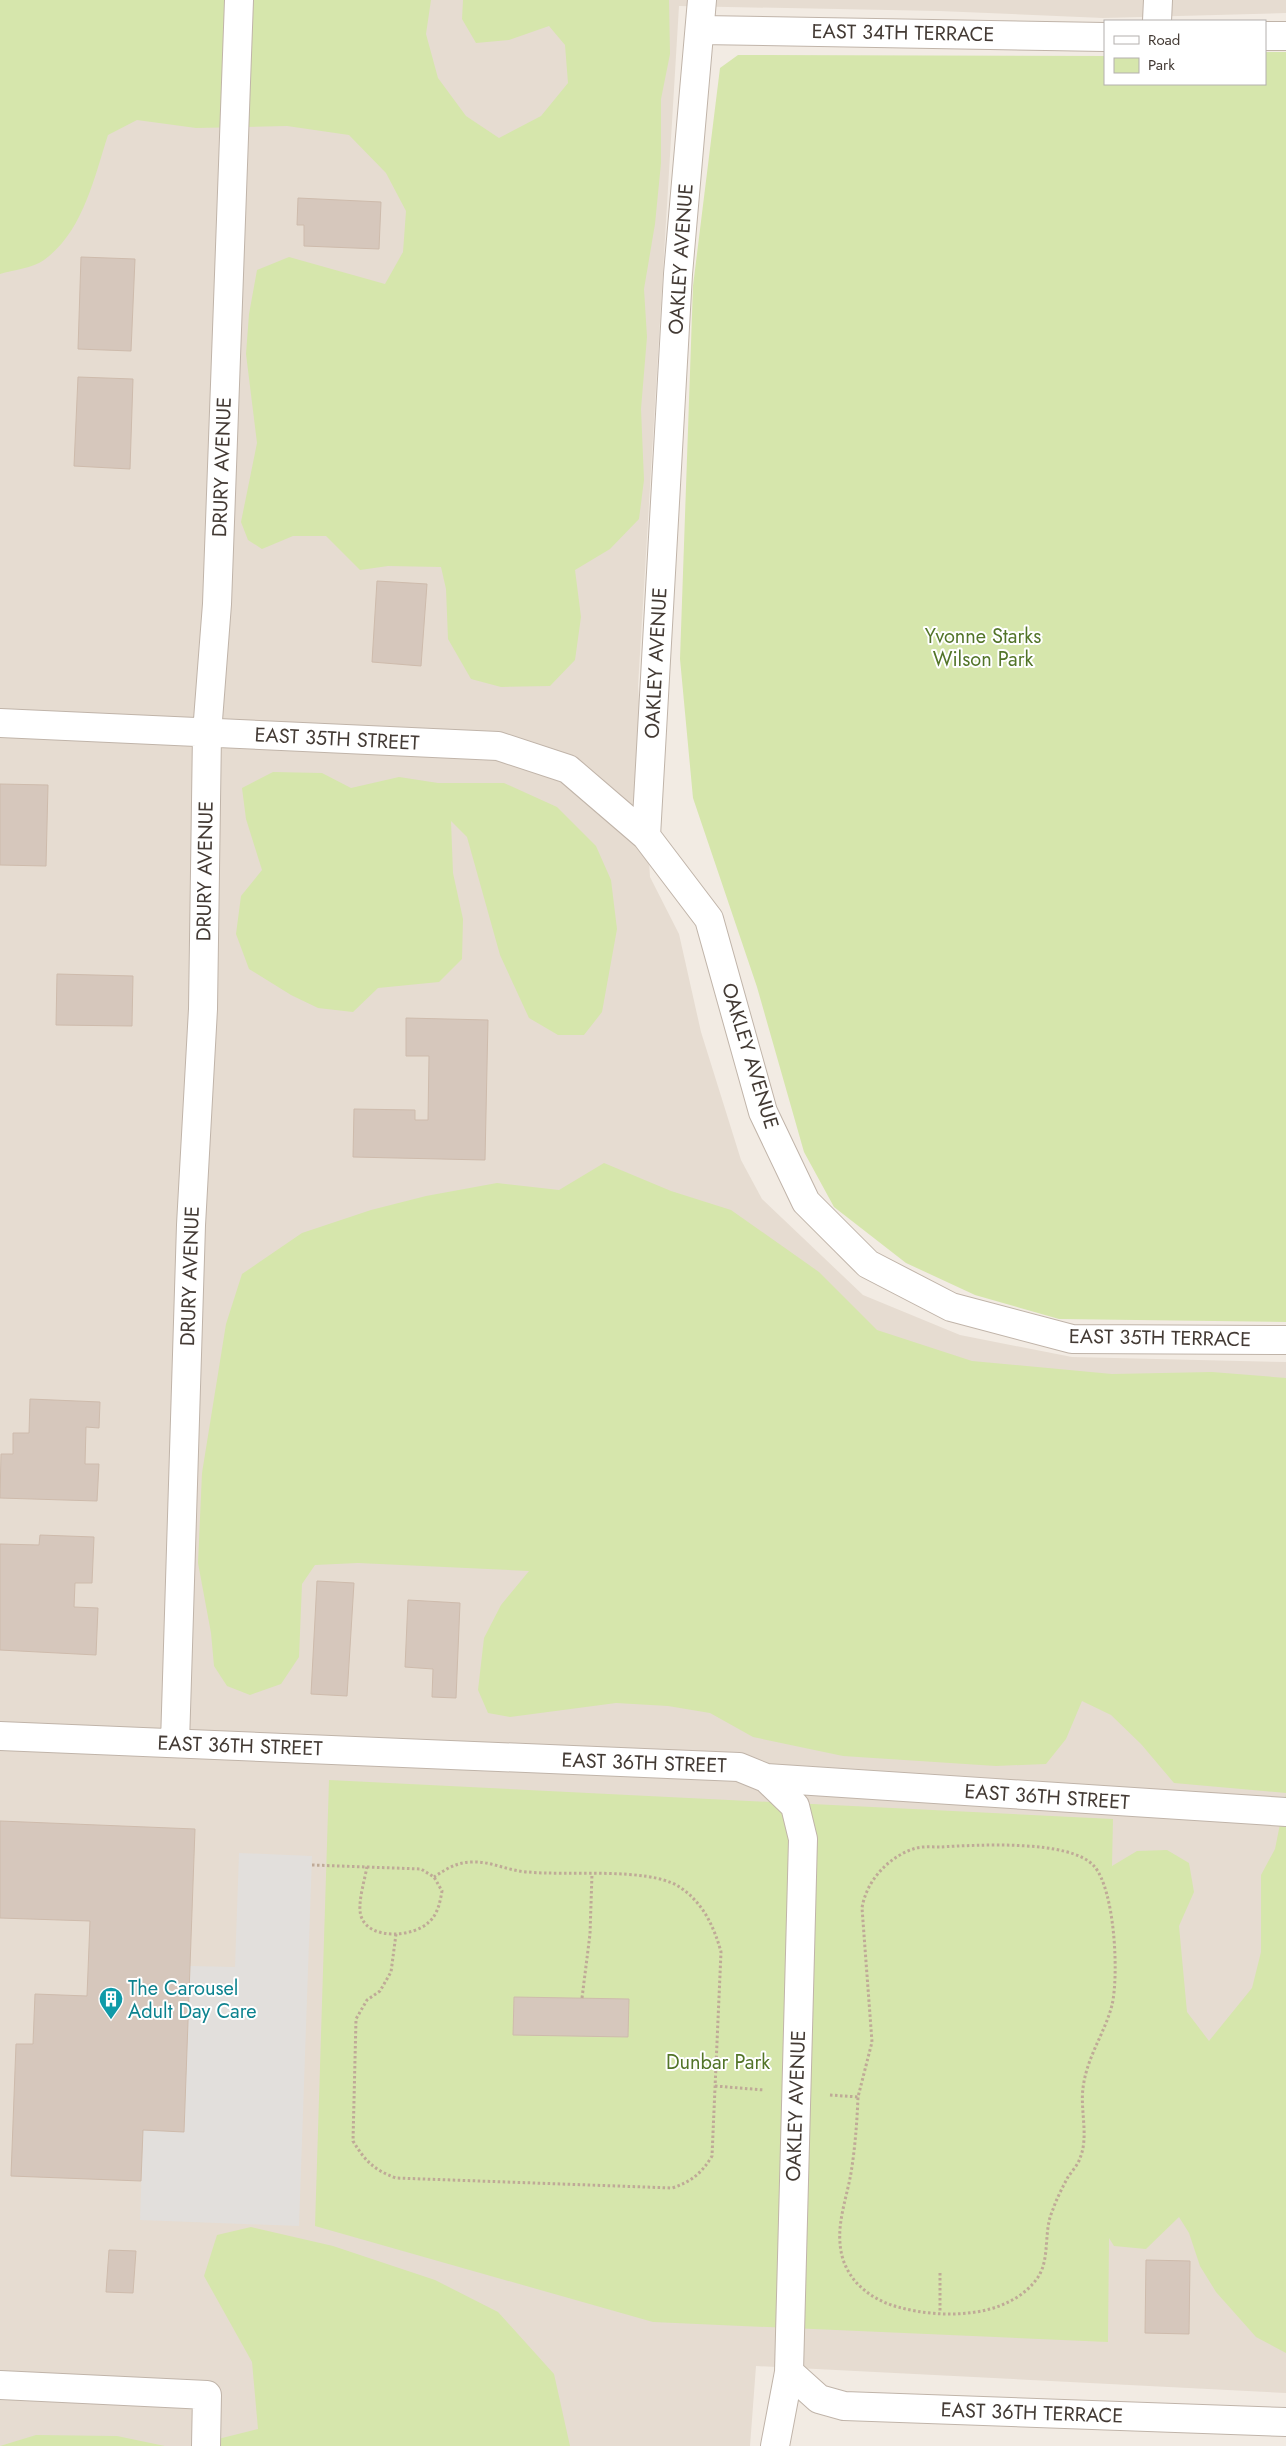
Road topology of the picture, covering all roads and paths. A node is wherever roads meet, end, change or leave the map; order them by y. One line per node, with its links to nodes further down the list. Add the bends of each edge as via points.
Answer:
1 (239, 0): 10 (street, DRURY AVENUE, via 217,604)
2 (702, 0): 5 (street, OAKLEY AVENUE)
3 (1158, 0): 4 (street)
4 (1157, 20)
5 (700, 30): 8 (street, EAST 34TH TERRACE); 11 (street, OAKLEY AVENUE, via 678,274)
6 (1266, 36): 7 (street)
7 (1286, 36)
8 (1104, 37)
9 (0, 722): 10 (street, EAST 35TH STREET)
10 (206, 732): 11 (street, EAST 35TH STREET, via 498,746 568,769); 15 (street, DRURY AVENUE, via 203,1009 191,1225)
11 (646, 836): 12 (street, OAKLEY AVENUE, via 709,919 762,1112 806,1202)
12 (868, 1264): 13 (street, EAST 35TH TERRACE, via 951,1307 1072,1339)
13 (1286, 1340)
14 (0, 1736): 15 (street, EAST 36TH STREET)
15 (175, 1743): 16 (street, EAST 36TH STREET, via 739,1767)
16 (766, 1778): 17 (street, EAST 36TH STREET); 25 (street, OAKLEY AVENUE, via 795,1806 803,1839)
17 (1286, 1812)
18 (312, 1864): 19 (path)
19 (367, 1866): 21 (path, via 421,1869); 22 (path, via 361,1916 378,1932)
20 (592, 1874): 21 (path, via 522,1872 471,1861 452,1865); 23 (path, via 590,1934); 24 (path, via 656,1877 678,1886 700,1906 716,1933 720,1952)
21 (434, 1877): 22 (path, via 442,1891 440,1906 429,1923 413,1932)
22 (396, 1934): 24 (path, via 391,1972 380,1991 367,2000 356,2019 354,2141 377,2171 396,2178 672,2188 689,2183 712,2156)
23 (582, 1998)
24 (715, 2086): 25 (path)
25 (796, 2092): 26 (path); 29 (street, OAKLEY AVENUE)
26 (858, 2097): 28 (path, via 857,2138 841,2223 840,2245 846,2268 860,2288 883,2303 914,2312); 28 (path, via 872,2042 862,1908 864,1893 879,1872 896,1857 914,1848 966,1845 1033,1846 1060,1850 1085,1858 1096,1868 1107,1893 1116,1957 1112,2007 1086,2070 1080,2158 1052,2212 1046,2257 1038,2278 1024,2293 1001,2306 975,2312)
27 (940, 2273): 28 (path)
28 (940, 2313)
29 (789, 2372): 31 (street, EAST 36TH TERRACE, via 819,2399 844,2406); 33 (street, OAKLEY AVENUE)
30 (0, 2385): 32 (street, via 206,2395)
31 (1286, 2422)
32 (206, 2446)
33 (775, 2446)

